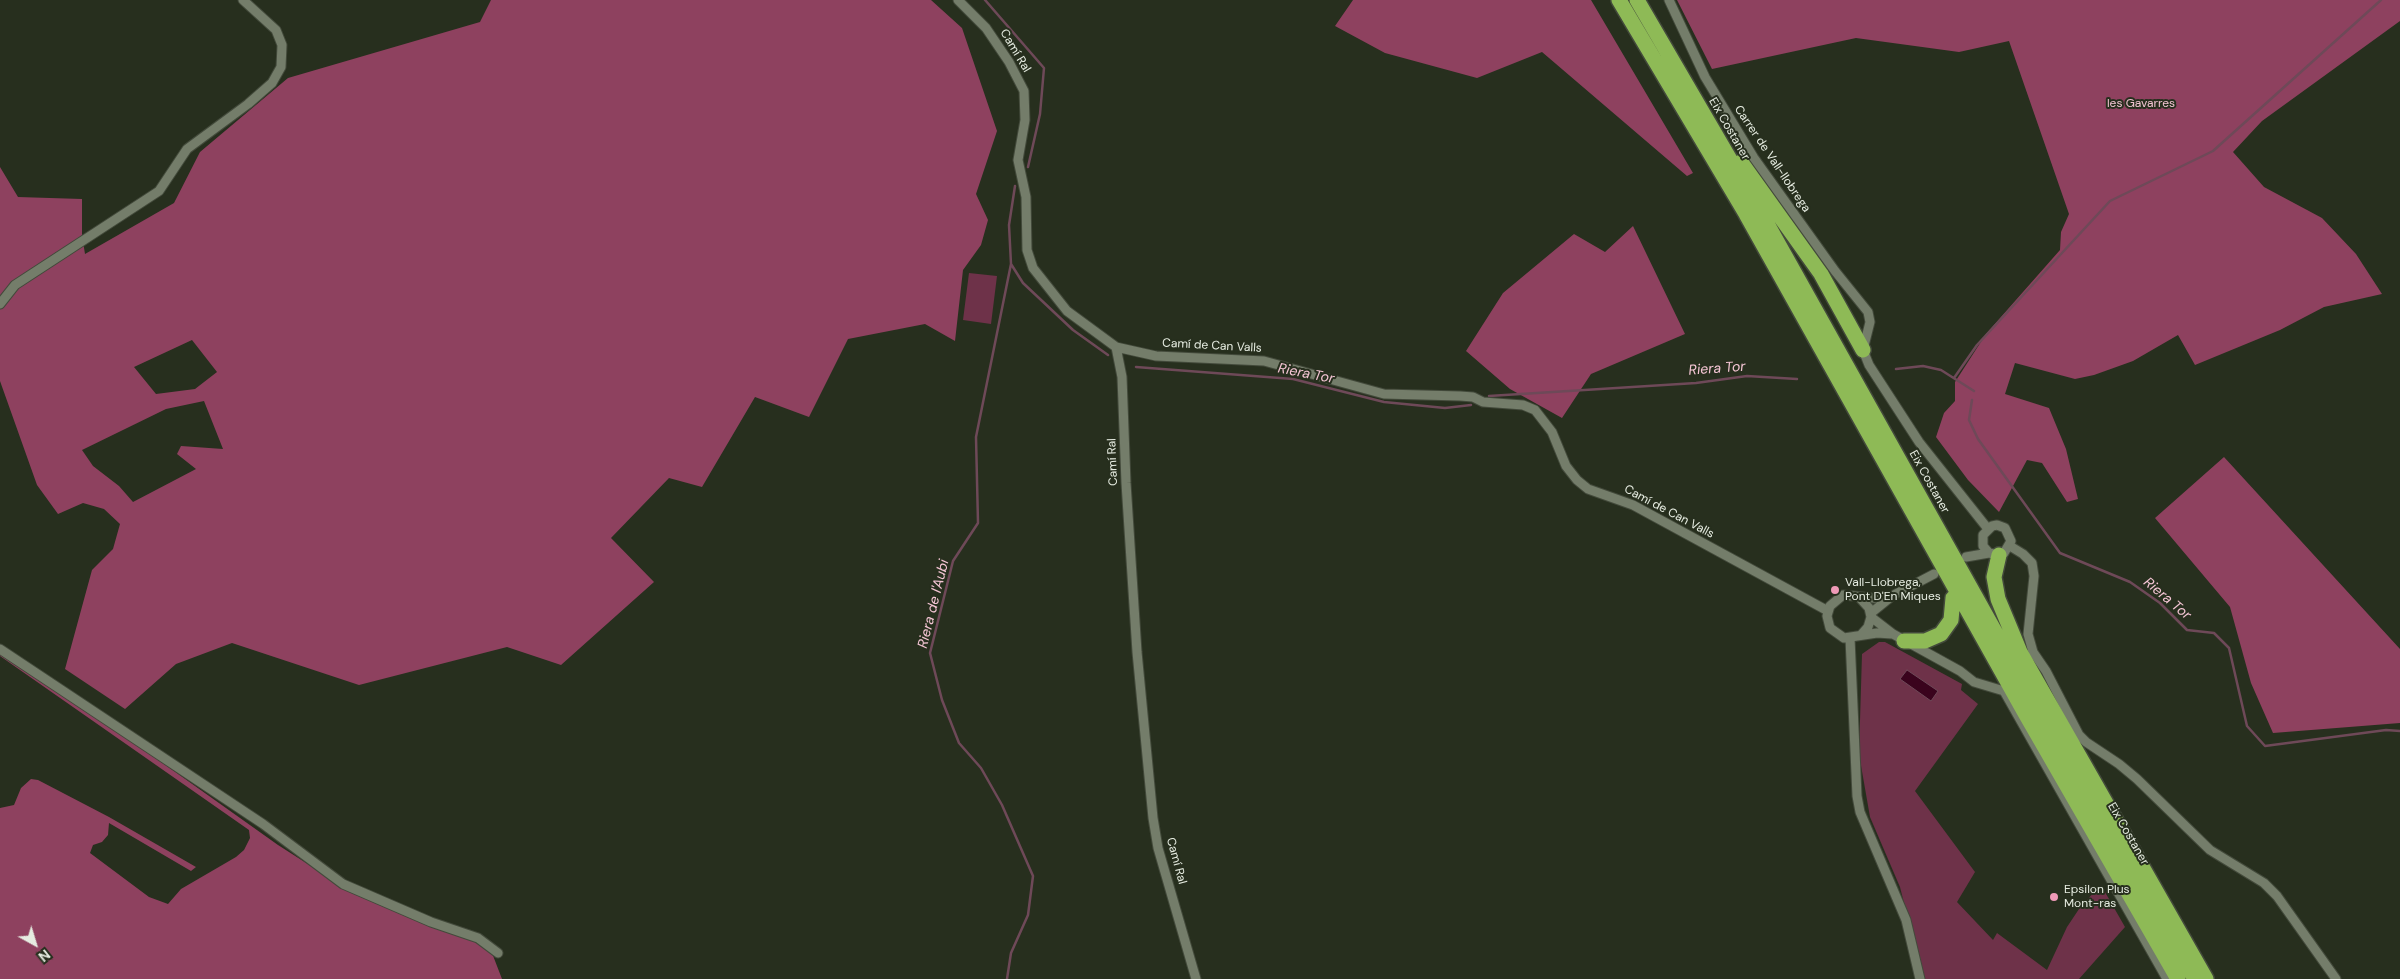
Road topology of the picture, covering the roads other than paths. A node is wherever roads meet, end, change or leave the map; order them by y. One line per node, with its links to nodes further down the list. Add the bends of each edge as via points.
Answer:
1 (243, 0): 7 (street, via 276,30 282,45 281,67 272,83 187,149 159,191 16,286)
2 (958, 0): 10 (street, Camí Ral, via 986,28 1024,91 1025,120 1018,160 1026,197 1027,250 1033,268 1067,311)
3 (1619, 0): 12 (highway, via 1746,214)
4 (1637, 0): 6 (highway, Eix Costaner)
5 (1669, 0): 8 (street, Carrer de Vall-llobrega, via 1717,99 1783,200 1868,312)
6 (1673, 62): 9 (highway, via 1688,76 1734,153 1821,274); 32 (highway, Eix Costaner, via 2036,705)
7 (0, 304)
8 (1870, 322): 9 (street, via 1859,330); 11 (street)
9 (1852, 328): 11 (highway)
10 (1116, 347): 20 (street, Camí de Can Valls, via 1156,356 1264,361 1384,394 1473,397 1483,402 1535,410 1552,432 1566,466 1588,489 1626,502); 28 (street, Camí Ral, via 1122,377 1137,652 1153,818 1158,848)
11 (1863, 350): 13 (street, via 1908,428)
12 (1885, 459): 19 (highway); 31 (highway)
13 (1988, 529): 14 (street); 15 (street, via 1998,525 2011,536)
14 (1982, 541): 15 (street); 15 (street, via 1966,557)
15 (1999, 551): 33 (highway, via 1994,577 1998,599 2020,652); 34 (street, via 2023,554 2032,563 2034,576 2028,634 2033,652 2079,734 2137,779 2210,850 2264,883 2277,896)
16 (1934, 574): 17 (street)
17 (1892, 596): 18 (street); 21 (street)
18 (1859, 597): 20 (street, via 1839,597); 21 (street)
19 (1953, 598): 23 (highway, via 1951,620 1941,634 1925,641); 26 (highway)
20 (1828, 611): 24 (street, via 1830,628 1839,636)
21 (1871, 615): 22 (street, via 1868,627); 23 (street)
22 (1861, 635): 23 (street); 24 (street)
23 (1898, 637): 26 (street, via 1974,682)
24 (1850, 638): 29 (street, via 1860,812 1906,920)
25 (0, 649): 27 (street, via 263,824 343,884 431,922 478,938)
26 (2004, 690): 30 (street)
27 (498, 953)
28 (1196, 979)
29 (1920, 979)
30 (2167, 979)
31 (2178, 979)
32 (2195, 979)
33 (2206, 979)
34 (2336, 979)

